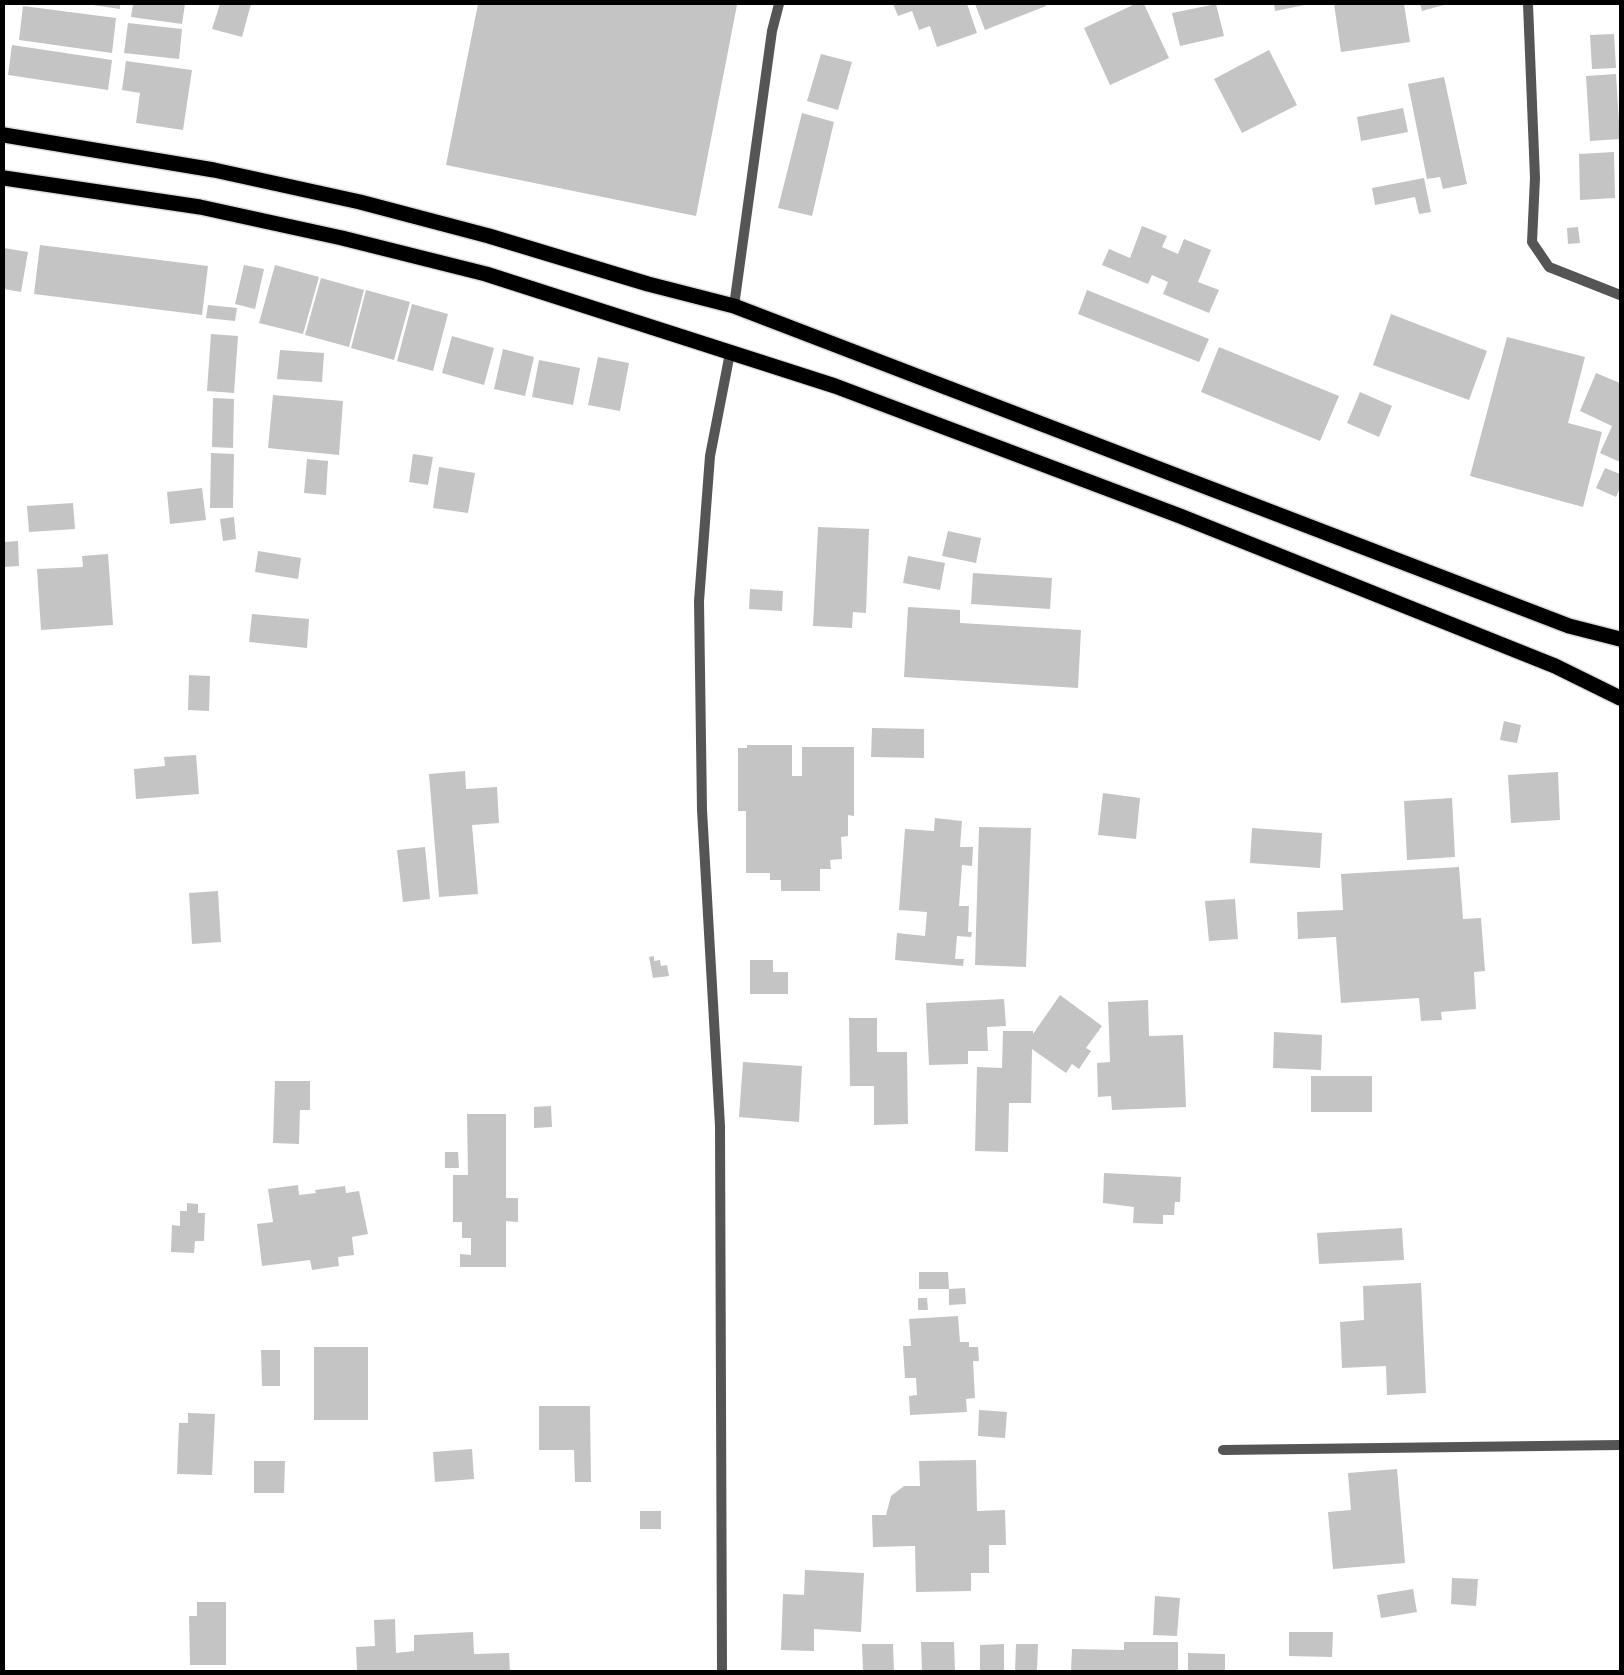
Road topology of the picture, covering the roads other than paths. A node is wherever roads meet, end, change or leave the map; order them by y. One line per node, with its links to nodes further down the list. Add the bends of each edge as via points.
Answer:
1 (779, 4): 6 (street, via 772,32)
2 (1528, 4): 5 (street, via 1535,170 1532,242 1548,266)
3 (4, 135): 6 (highway, via 214,170 360,202)
4 (4, 178): 7 (highway, via 200,207 342,238 486,274)
5 (1620, 295)
6 (734, 306): 8 (highway, via 1570,626)
7 (730, 353): 9 (highway, via 835,386 1162,509 1555,666); 12 (street, via 710,456 699,601 702,810 720,1126)
8 (1617, 638)
9 (1620, 698)
10 (1620, 1445): 11 (street)
11 (1222, 1450)
12 (722, 1671)

